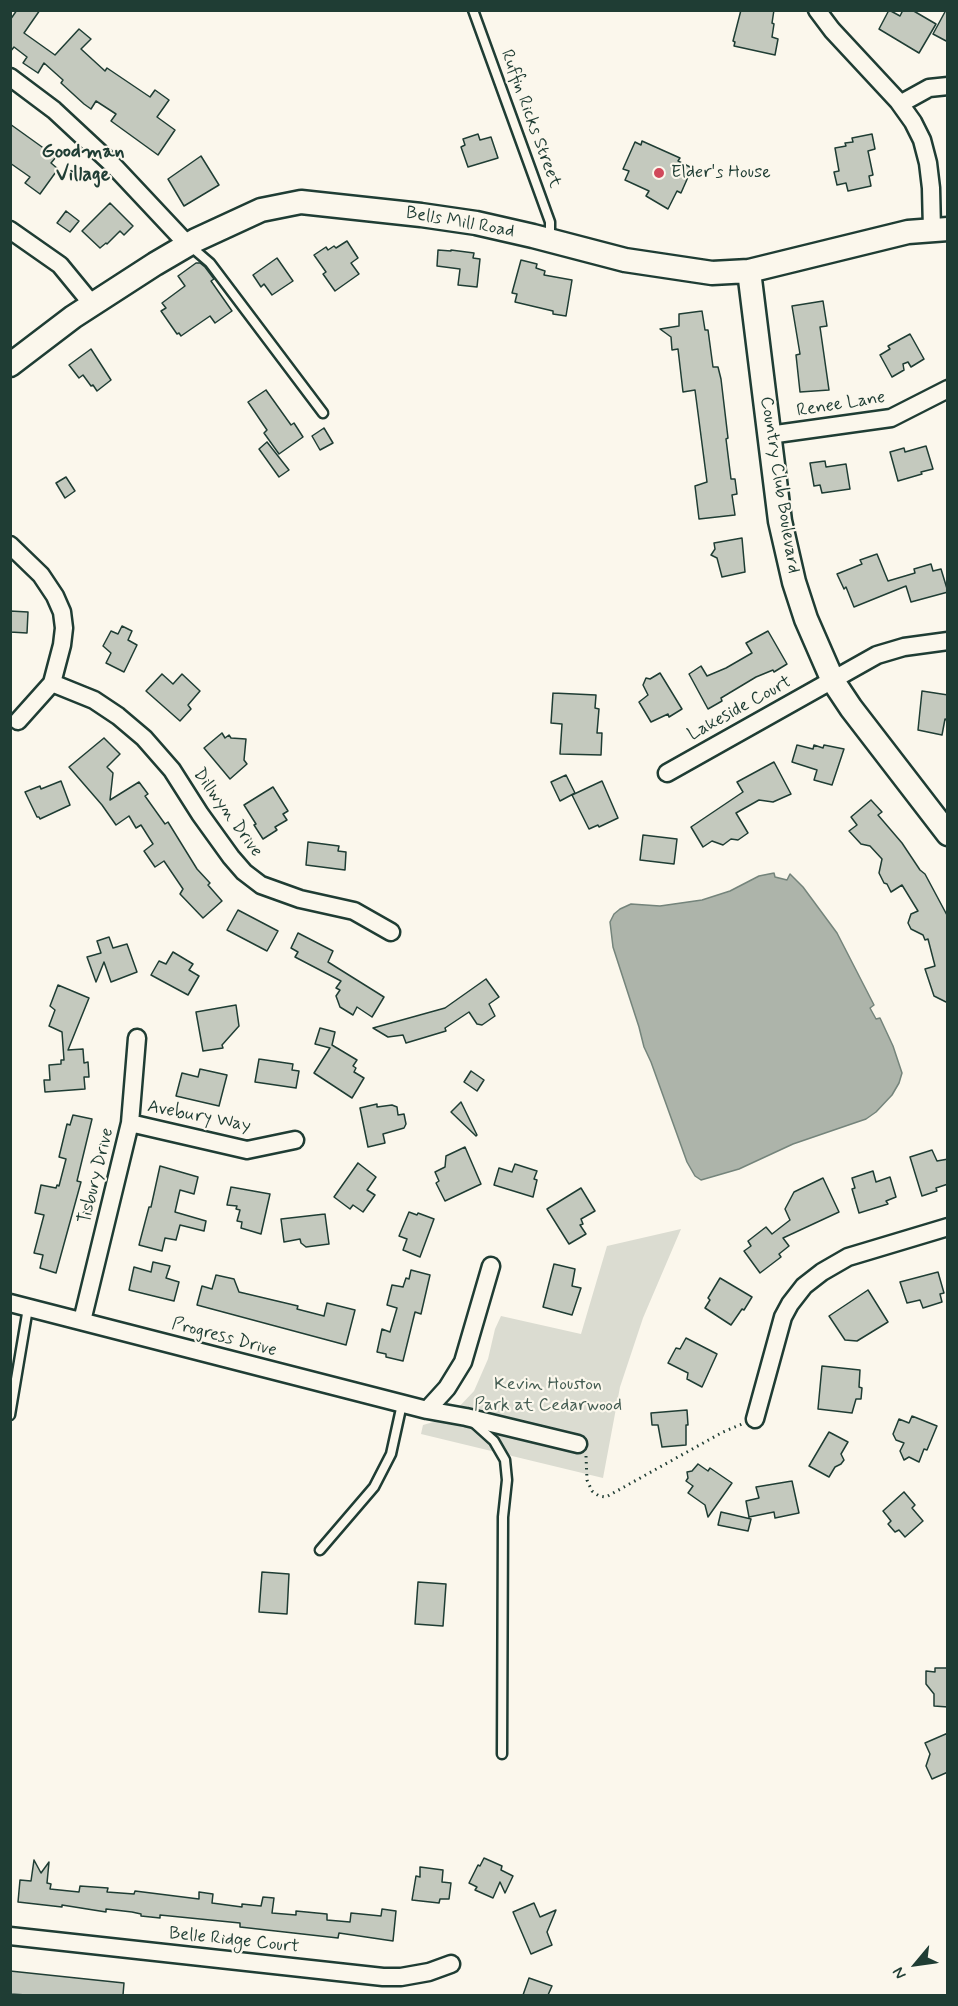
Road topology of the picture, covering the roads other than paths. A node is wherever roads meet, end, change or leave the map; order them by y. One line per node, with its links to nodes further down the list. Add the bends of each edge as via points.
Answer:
1 (473, 10): 8 (lane, Ruffin Ricks Street, via 550,222)
2 (817, 10): 5 (street)
3 (10, 77): 9 (street, via 54,110 112,164)
4 (948, 86): 5 (street, via 929,88)
5 (900, 104): 7 (street, via 922,140)
6 (10, 230): 11 (street, via 60,265)
7 (940, 230): 10 (street, Bells Mill Road, via 888,236)
8 (550, 240): 9 (street, Bells Mill Road, via 454,220 301,202 261,210); 10 (street, Bells Mill Road, via 670,268 712,273)
9 (188, 245): 11 (street, Bells Mill Road); 14 (lane, via 210,263)
10 (749, 271): 15 (street, Country Club Boulevard)
11 (92, 304): 12 (street, Bells Mill Road)
12 (10, 365)
13 (948, 389): 15 (street, Renee Lane, via 891,418)
14 (323, 413)
15 (769, 435): 18 (street, Country Club Boulevard, via 780,521 794,582)
16 (10, 545): 19 (street, via 41,575 62,612 62,645)
17 (948, 640): 18 (street, Lakeside Court, via 890,650)
18 (832, 681): 21 (street, Lakeside Court); 22 (street, Country Club Boulevard)
19 (52, 683): 20 (street); 23 (street, Dillwyn Drive, via 94,700 144,738 172,770 231,856 261,885 300,900 354,911)
20 (18, 722)
21 (667, 773)
22 (948, 834)
23 (391, 933)
24 (137, 1038): 25 (street, Tisbury Drive)
25 (130, 1123): 26 (street, Avebury Way, via 247,1150); 31 (street, Tisbury Drive)
26 (295, 1140)
27 (948, 1227): 36 (street, via 848,1257 804,1286 783,1317)
28 (491, 1266): 33 (street, via 463,1362)
29 (10, 1303): 30 (street, Progress Drive)
30 (28, 1308): 31 (street, Progress Drive); 34 (lane)
31 (82, 1321): 32 (street, Progress Drive)
32 (402, 1404): 33 (street, Progress Drive); 38 (lane, via 391,1454 374,1487)
33 (427, 1410): 35 (street, Progress Drive)
34 (10, 1415)
35 (466, 1417): 37 (street, Progress Drive); 39 (lane, via 494,1441 505,1460)
36 (755, 1419)
37 (578, 1444)
38 (320, 1550)
39 (502, 1754)
40 (10, 1936): 41 (street, Belle Ridge Court, via 383,1977 429,1972)
41 (451, 1964)

